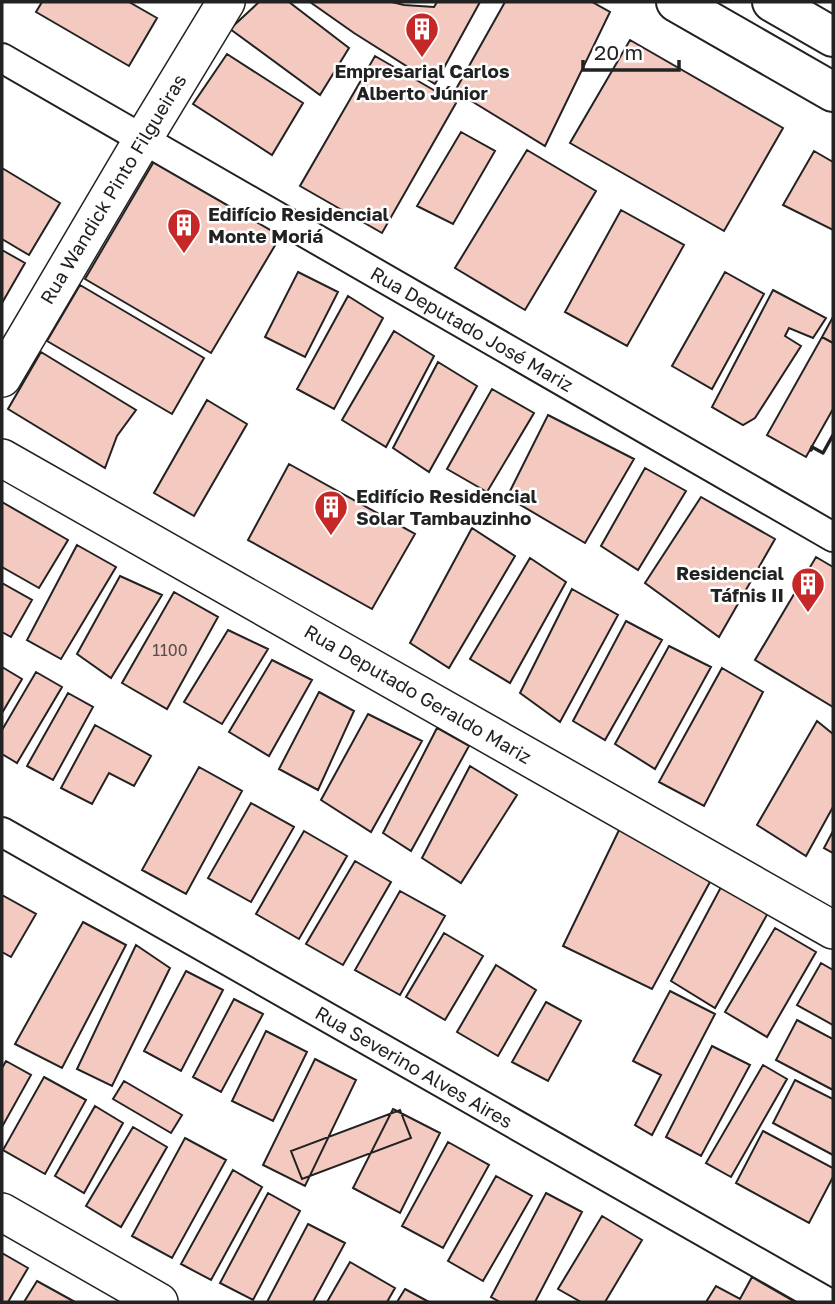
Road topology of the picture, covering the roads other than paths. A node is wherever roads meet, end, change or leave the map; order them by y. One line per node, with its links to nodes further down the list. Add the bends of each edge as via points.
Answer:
1 (226, 2): 7 (street, Rua Wandick Pinto Filgueiras)
2 (676, 2): 6 (main road)
3 (773, 2): 4 (main road)
4 (833, 37)
5 (2, 58): 7 (street, Rua Deputado José Mariz)
6 (833, 92)
7 (142, 139): 8 (street, Rua Wandick Pinto Filgueiras); 10 (street, Rua Deputado José Mariz)
8 (2, 378)
9 (2, 458): 12 (street, Rua Deputado Geraldo Mariz)
10 (833, 537)
11 (2, 832): 15 (street, Rua Severino Alves Aires)
12 (833, 930)
13 (2, 1212): 14 (street)
14 (159, 1302)
15 (827, 1302)

